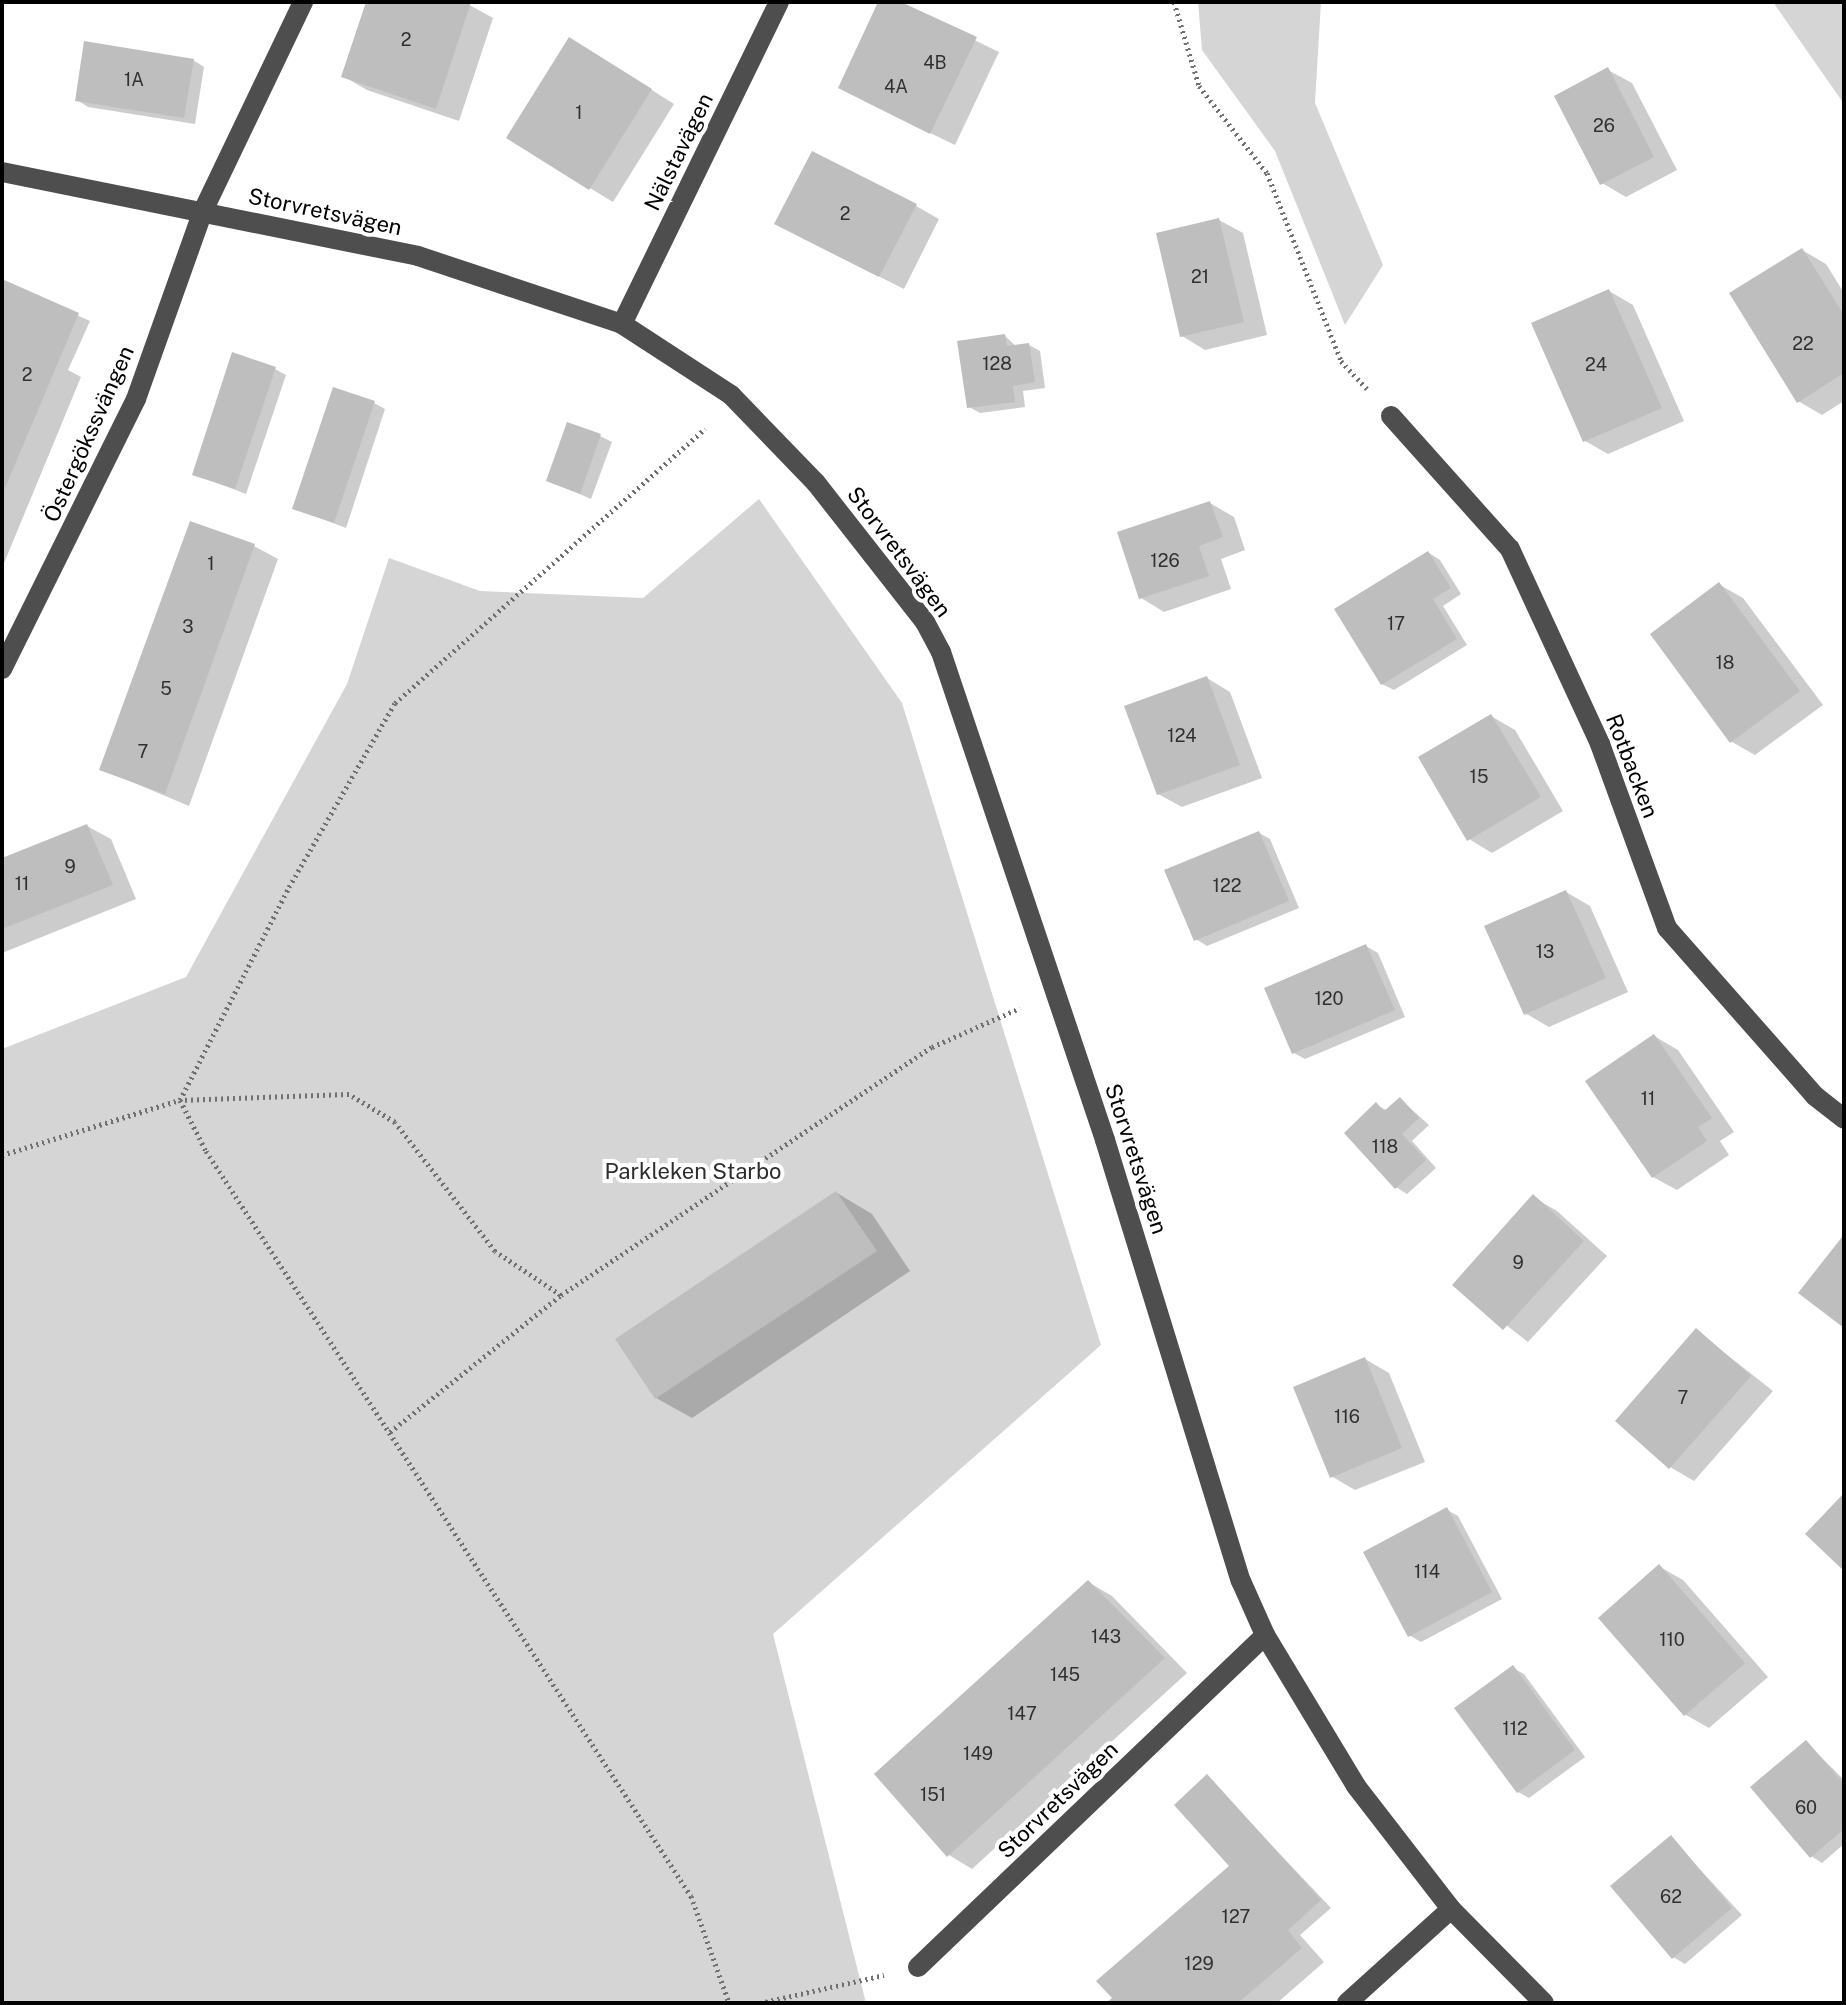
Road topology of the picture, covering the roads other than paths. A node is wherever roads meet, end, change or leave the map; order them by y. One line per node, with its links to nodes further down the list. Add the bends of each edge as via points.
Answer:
1 (303, 2): 4 (street, Östergökssvängen)
2 (779, 2): 5 (street, Nälstavägen)
3 (2, 172): 4 (street, Storvretsvägen)
4 (203, 211): 5 (street, Storvretsvägen, via 418,256); 7 (street, Östergökssvängen, via 136,399)
5 (622, 324): 9 (street, Storvretsvägen, via 731,395 805,472 925,622 941,652 1105,1140 1241,1581)
6 (1391, 416): 8 (street, Rotbacken, via 1510,549 1600,744 1667,928 1815,1096)
7 (2, 669)
8 (1844, 1119)
9 (1265, 1635): 10 (street, Storvretsvägen, via 1356,1786); 11 (street, Storvretsvägen)
10 (1451, 1909): 12 (street); 13 (street, Storvretsvägen)
11 (918, 1967)
12 (1347, 2003)
13 (1544, 2003)

